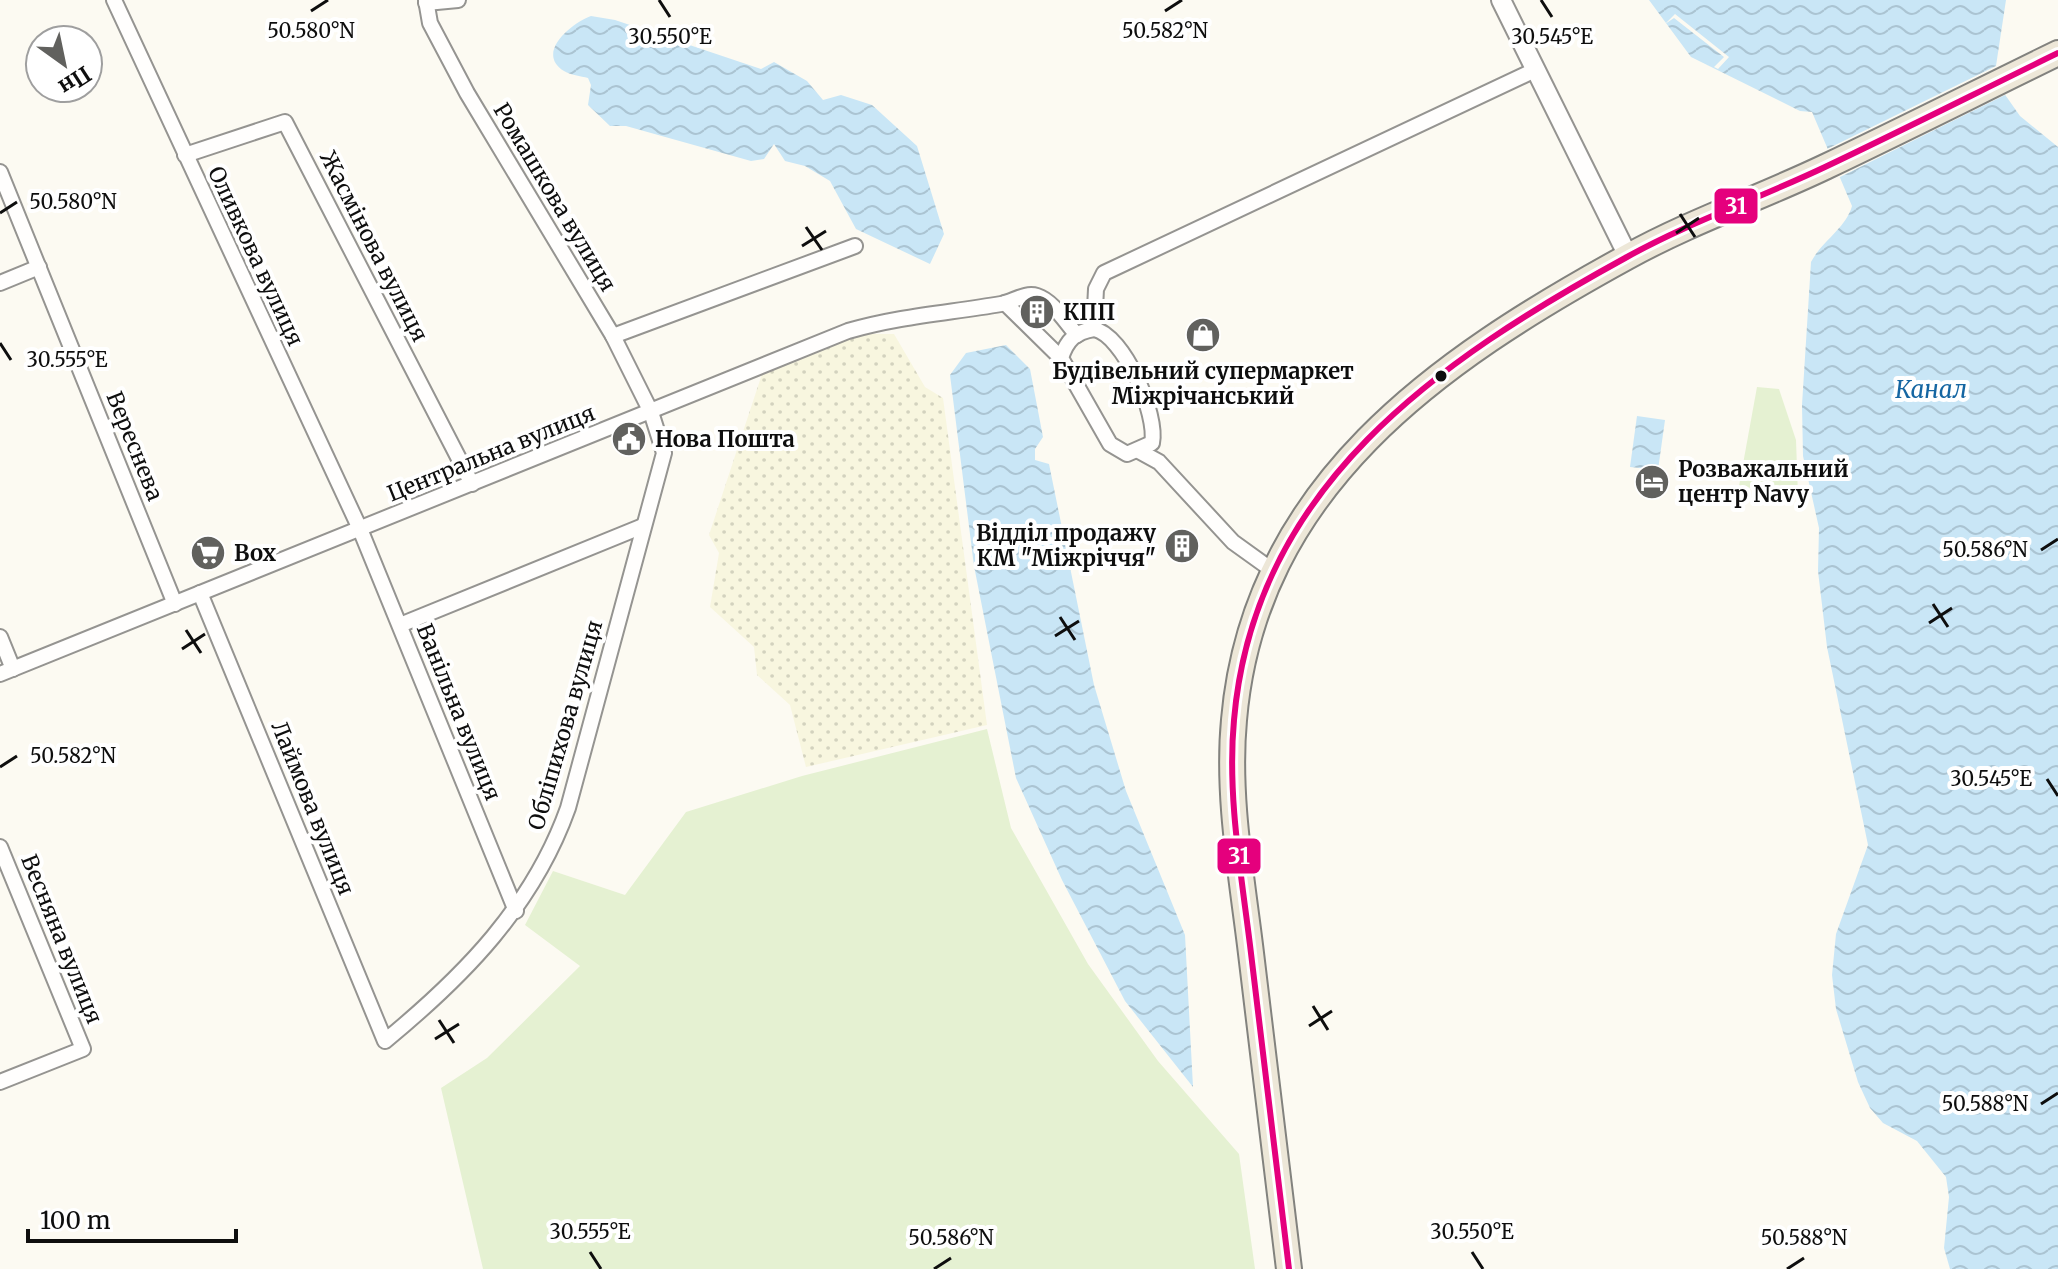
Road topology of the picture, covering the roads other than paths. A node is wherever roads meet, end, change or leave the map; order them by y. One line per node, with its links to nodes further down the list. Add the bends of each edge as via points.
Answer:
1 (114, 0): 7 (street, Оливкова вулиця)
2 (458, 0): 4 (street)
3 (1501, 0): 6 (street)
4 (425, 1): 16 (street, Ромашкова вулиця, via 430,23 467,93)
5 (2058, 53): 10 (main road)
6 (1535, 70): 10 (street); 14 (street, via 1104,273 1096,289)
7 (185, 155): 20 (street, Жасмінова вулиця, via 285,122); 22 (street, Оливкова вулиця)
8 (0, 172): 11 (street, Вереснева)
9 (855, 246): 16 (street)
10 (1628, 256): 23 (main road, via 1477,346 1419,390 1334,477)
11 (39, 267): 12 (street); 25 (street, Вереснева)
12 (0, 283)
13 (1005, 303): 15 (street, Центральна вулиця, via 1037,296); 17 (street); 18 (street, Центральна вулиця, via 901,316 848,331)
14 (1094, 329): 15 (street); 19 (street, via 1113,339 1125,357 1153,418)
15 (1077, 335): 17 (street)
16 (613, 336): 18 (street, Ромашкова вулиця)
17 (1061, 358): 19 (street, via 1110,444 1127,454)
18 (651, 412): 20 (street, Центральна вулиця); 21 (street, Обліпихова вулиця, via 664,453)
19 (1145, 447): 23 (street, via 1233,542)
20 (472, 484): 22 (street, Центральна вулиця)
21 (643, 526): 26 (street); 31 (street, Обліпихова вулиця, via 568,808 554,847)
22 (360, 529): 24 (street, Центральна вулиця); 26 (street, Ванільна вулиця)
23 (1272, 570): 34 (main road, via 1240,679 1233,769)
24 (200, 593): 25 (street, Центральна вулиця); 32 (street, Лаймова вулиця)
25 (175, 604): 28 (street, Центральна вулиця)
26 (400, 625): 31 (street, Ванільна вулиця)
27 (0, 637): 28 (street)
28 (6, 671)
29 (0, 847): 30 (street, Весняна вулиця)
30 (4, 869): 33 (street, Весняна вулиця, via 83,1049)
31 (516, 911): 32 (street, Обліпихова вулиця)
32 (385, 1041)
33 (0, 1082)
34 (1289, 1269)

